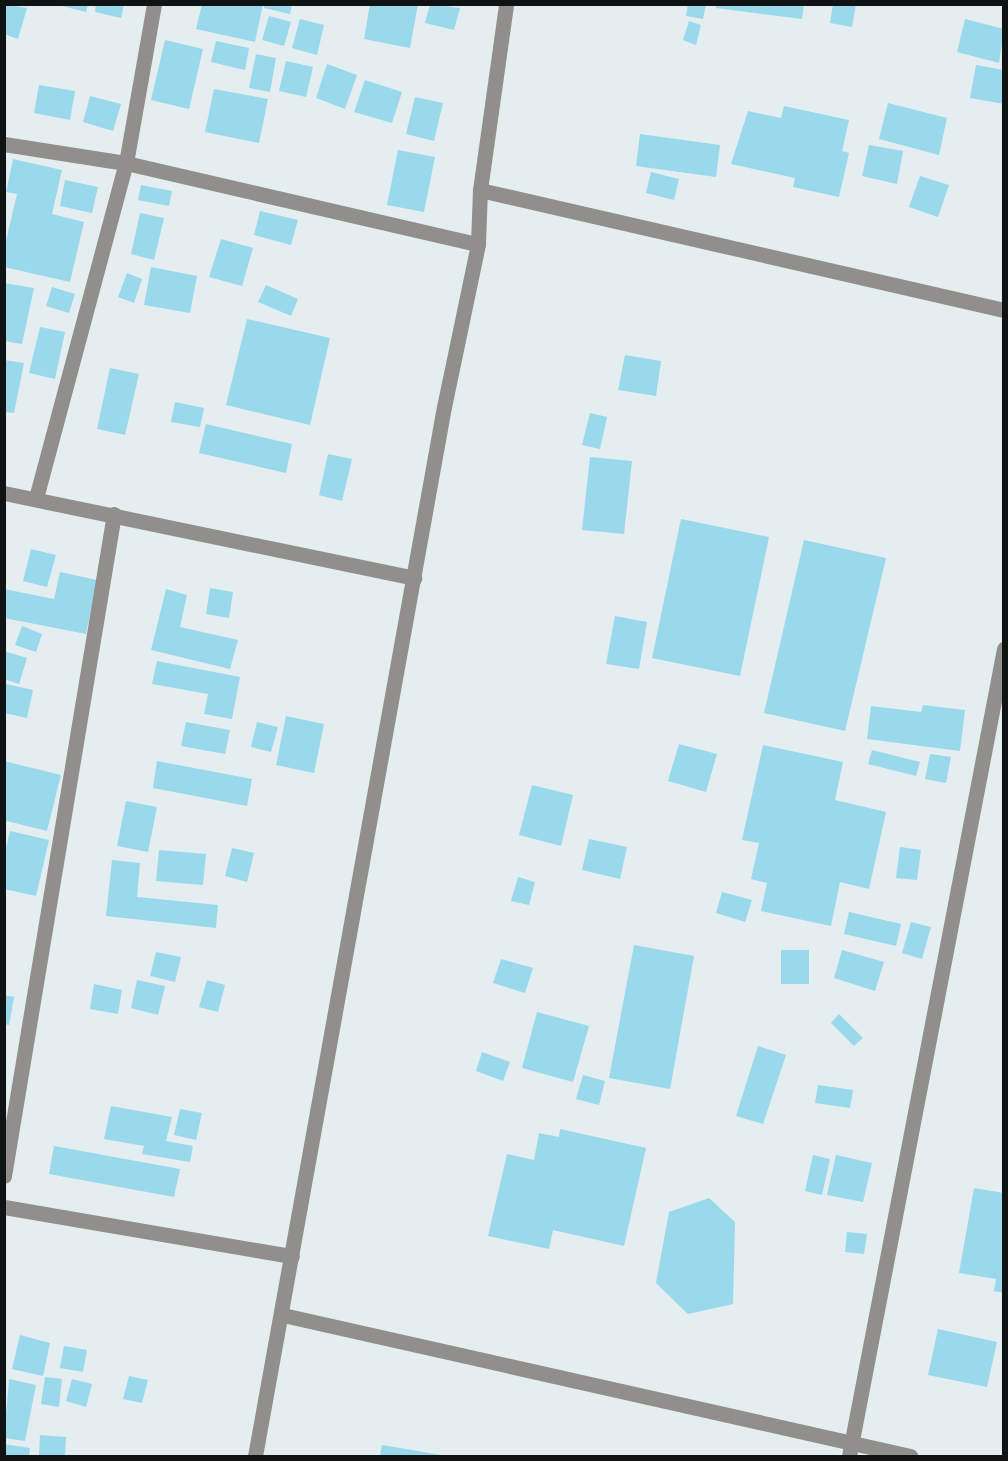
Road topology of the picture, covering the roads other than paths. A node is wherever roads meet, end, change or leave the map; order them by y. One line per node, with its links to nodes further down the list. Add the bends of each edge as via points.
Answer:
1 (154, 4): 4 (street)
2 (506, 4): 5 (street)
3 (4, 144): 4 (street)
4 (126, 163): 6 (street); 9 (street)
5 (480, 190): 6 (street); 7 (street)
6 (478, 244): 11 (street)
7 (1004, 310)
8 (4, 493): 9 (street)
9 (36, 498): 10 (street)
10 (114, 514): 11 (street); 13 (street)
11 (414, 578): 15 (street)
12 (1004, 649): 17 (street)
13 (4, 1176)
14 (4, 1207): 15 (street)
15 (292, 1256): 16 (street)
16 (283, 1316): 17 (street); 18 (street)
17 (851, 1449): 19 (street)
18 (255, 1456)
19 (910, 1456)

